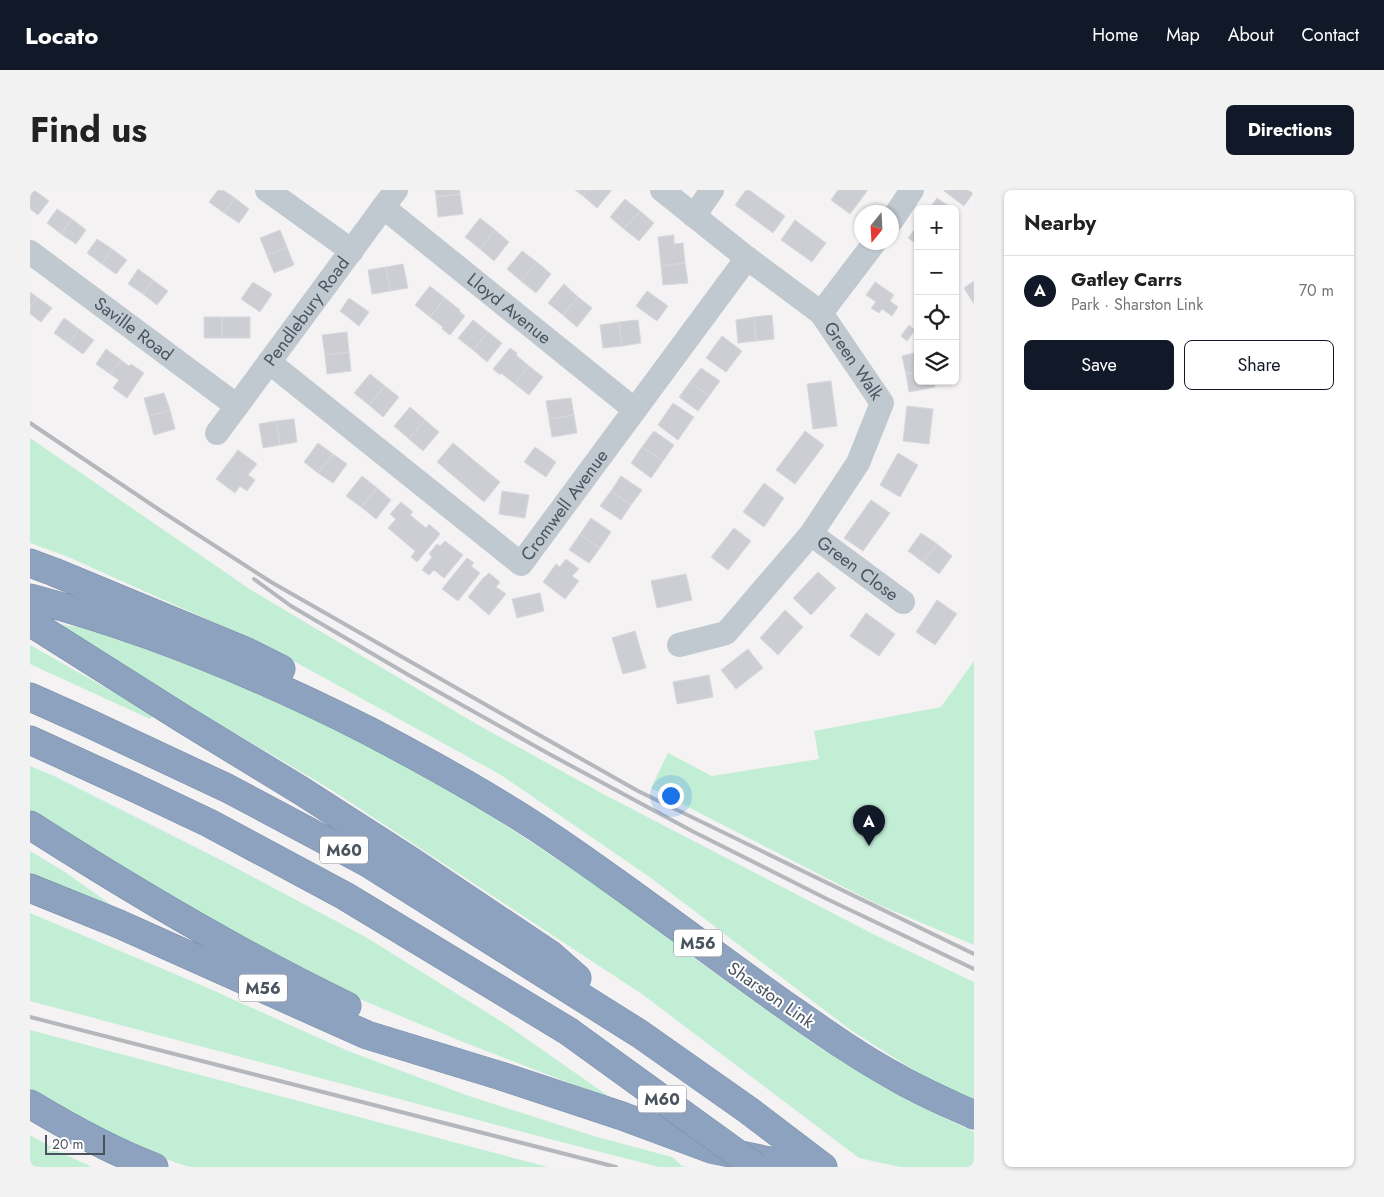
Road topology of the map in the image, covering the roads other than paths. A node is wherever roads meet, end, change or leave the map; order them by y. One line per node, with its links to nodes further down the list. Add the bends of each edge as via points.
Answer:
1 (267, 190): 9 (street)
2 (662, 190): 7 (street, Green Walk)
3 (712, 190): 7 (street)
4 (912, 190): 6 (street)
5 (390, 199): 9 (street, Pendlebury Road); 15 (street, Lloyd Avenue)
6 (899, 210)
7 (694, 216): 11 (street, Green Walk)
8 (869, 250): 12 (street)
9 (352, 251): 13 (street, Pendlebury Road)
10 (30, 252): 14 (street, Saville Road)
11 (746, 258): 12 (street, Green Walk); 15 (street, Cromwell Avenue)
12 (821, 313): 17 (street, Green Walk, via 882,403 858,464)
13 (269, 362): 14 (street, Pendlebury Road); 15 (street, Cromwell Avenue, via 521,564)
14 (237, 406): 16 (street, Pendlebury Road)
15 (635, 410)
16 (217, 433)
17 (811, 534): 20 (street, Green Close); 22 (street, Green Walk, via 726,633)
18 (30, 563): 25 (highway, M56, via 247,652 347,701)
19 (30, 598): 25 (highway, M56, via 148,635 241,671 319,706)
20 (903, 602)
21 (30, 622): 28 (highway, M60, via 300,790 544,950)
22 (679, 645)
23 (30, 697): 28 (highway, M60, via 227,788 368,863)
24 (30, 740): 33 (highway, M60, bridge, via 209,823 345,896 568,1031)
25 (427, 762): 31 (highway, Sharston Link / M56, via 555,840 842,1044 897,1078)
26 (30, 825): 29 (highway, via 249,957)
27 (30, 888): 29 (highway, M56, via 119,924 367,1035)
28 (640, 1034): 35 (highway, M60)
29 (501, 1076): 34 (highway, M56, via 710,1149)
30 (30, 1104): 32 (highway, via 107,1147)
31 (974, 1115)
32 (154, 1167)
33 (756, 1167)
34 (799, 1167)
35 (824, 1167)

